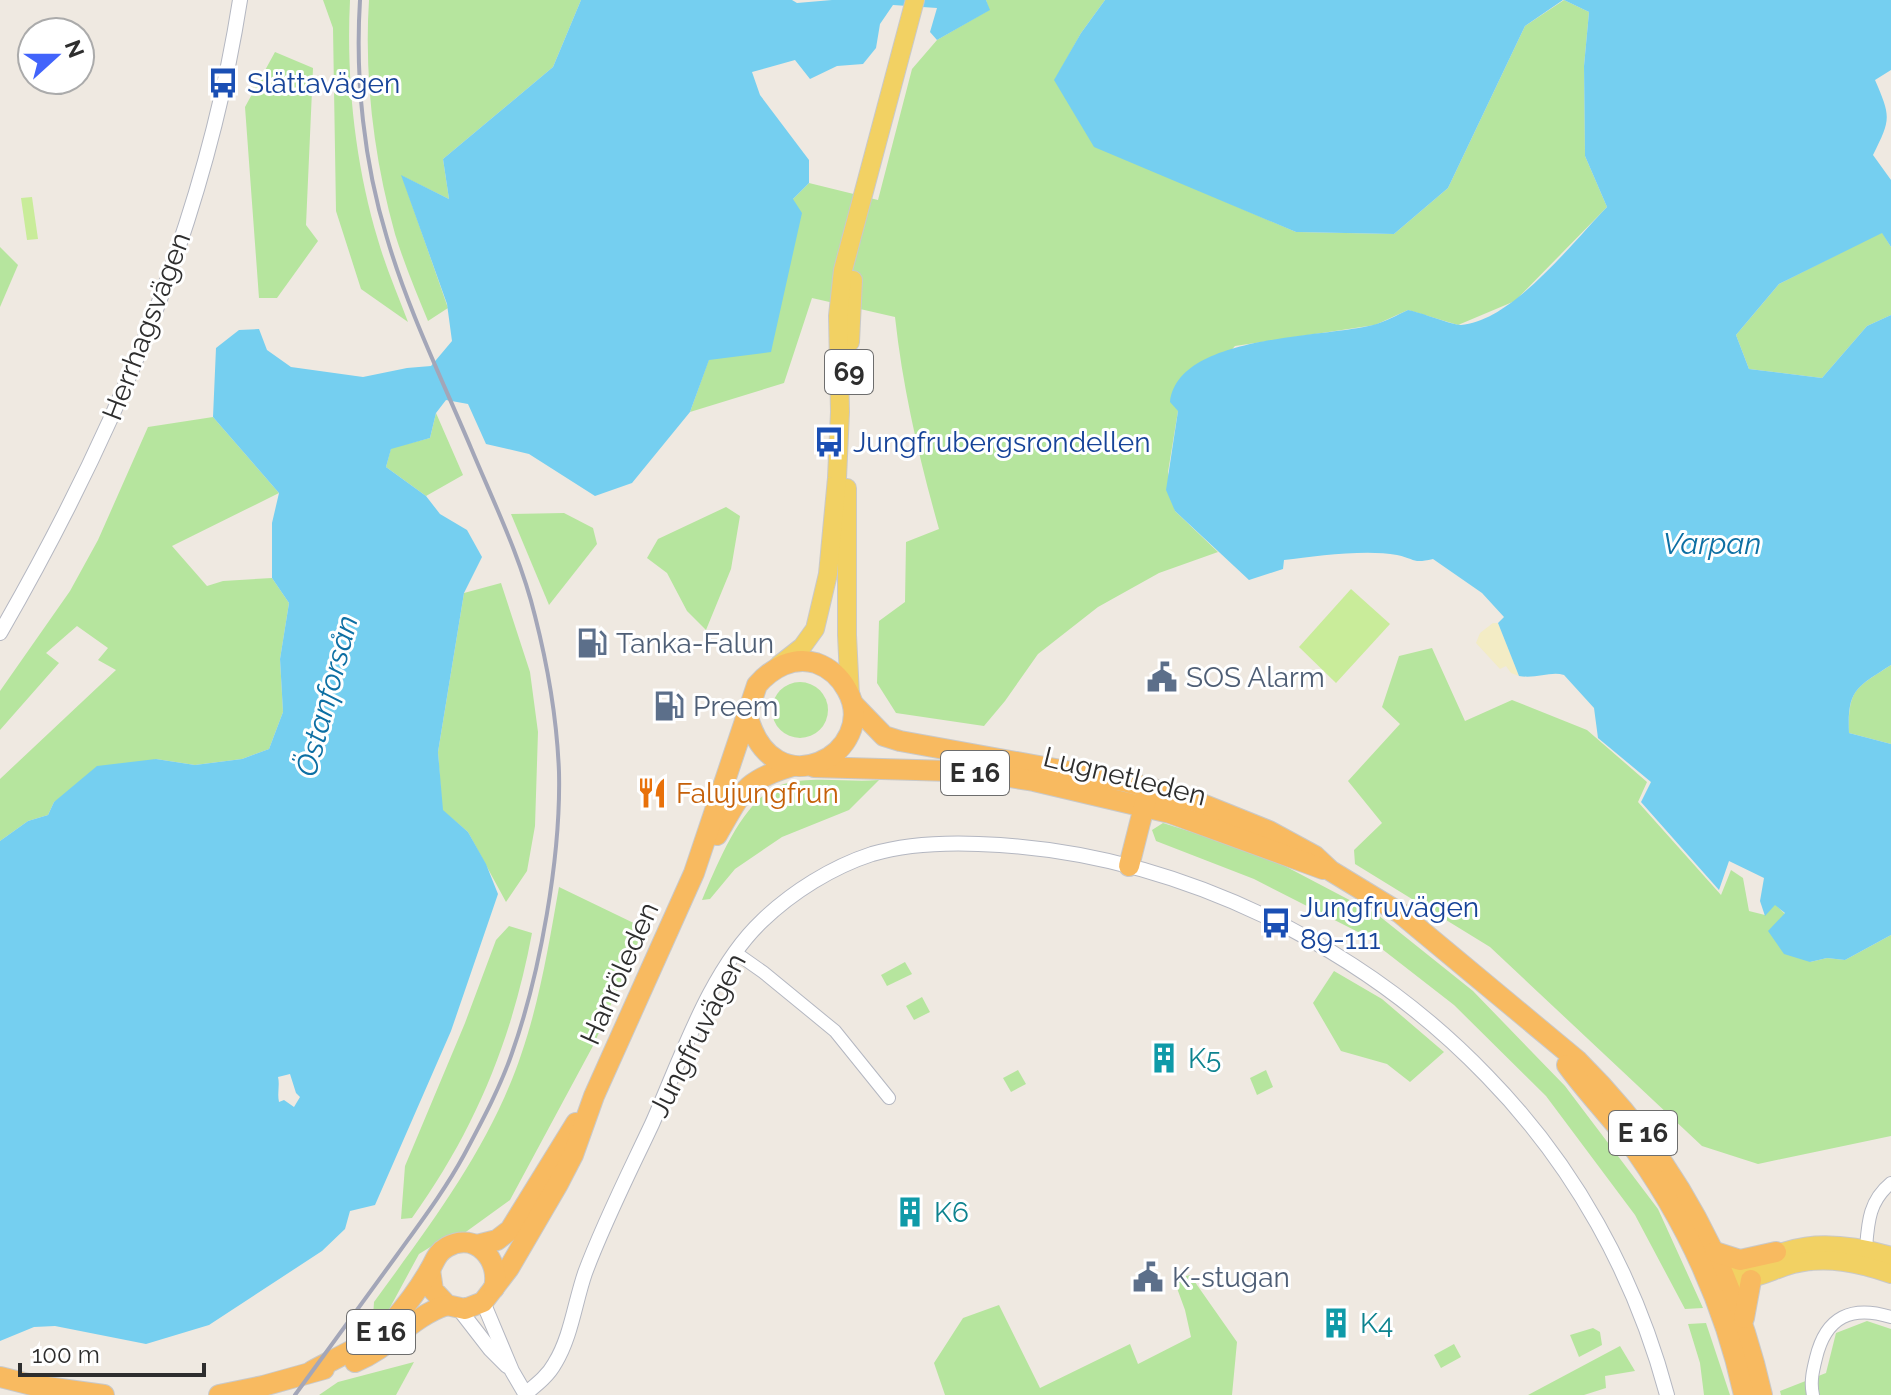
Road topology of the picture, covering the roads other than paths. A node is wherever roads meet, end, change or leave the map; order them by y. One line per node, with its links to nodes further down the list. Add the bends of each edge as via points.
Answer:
1 (240, 0): 4 (street, Herrhagsvägen, via 197,186 160,295 95,457)
2 (915, 0): 3 (main road, 69)
3 (852, 237): 5 (main road, 69, via 839,306 838,465 828,574 815,629); 6 (main road, 69, via 847,507)
4 (0, 633)
5 (777, 666): 6 (highway, via 794,661 828,668); 7 (highway, E 16, via 757,685)
6 (852, 700): 8 (highway, E 16, via 850,734 842,747 817,764); 9 (highway, Lugnetleden / E 16, via 884,736)
7 (747, 713): 8 (highway, via 762,749); 11 (highway, Hanröleden / E 16)
8 (798, 766): 9 (highway, Lugnetleden / E 16, via 992,774); 11 (highway, Hanröleden / E 16, via 767,773 747,787)
9 (1147, 797): 10 (highway); 13 (highway, Lugnetleden / E 16, via 1243,819 1315,856 1400,913)
10 (1129, 866): 12 (street, Jungfruvägen, via 1087,855 977,843 872,854 787,900 764,918); 36 (street, Jungfruvägen, via 1226,899 1314,943 1406,1003 1487,1075 1539,1136 1600,1224 1640,1309)
11 (694, 873): 14 (highway, Hanröleden / E 16)
12 (736, 953): 15 (street, via 835,1031); 33 (street, Jungfruvägen, via 710,997 607,1222 557,1359)
13 (1546, 1036): 18 (highway, Lugnetleden / E 16, via 1594,1076 1645,1136); 25 (highway, Lugnetleden / E 16, via 1650,1172)
14 (594, 1096): 17 (highway, Hanröleden / E 16, via 510,1230); 26 (highway, Hanröleden / E 16, via 558,1184)
15 (889, 1098)
16 (1891, 1183): 21 (street, via 1871,1210)
17 (477, 1245): 22 (highway, Hanröleden / E 16, via 448,1246); 26 (highway, via 496,1273)
18 (1715, 1252): 19 (highway, via 1740,1260); 25 (highway, Lugnetleden / E 16)
19 (1776, 1252): 21 (main road, via 1820,1245); 25 (main road)
20 (1891, 1256): 21 (main road)
21 (1865, 1257): 23 (main road); 24 (main road, via 1808,1262)
22 (430, 1270): 27 (highway, E 16, via 433,1290); 30 (highway, Hanröleden / E 16, via 379,1333)
23 (1891, 1274)
24 (1751, 1280): 25 (main road); 29 (highway)
25 (1719, 1284): 29 (highway, Lugnetleden / E 16); 37 (highway, Lugnetleden / E 16)
26 (488, 1295): 27 (highway, Hanröleden / E 16, via 471,1308); 31 (street)
27 (453, 1307): 30 (highway, Hanröleden / E 16, via 421,1316 371,1355); 31 (street)
28 (1891, 1317): 39 (street, via 1859,1311 1837,1320 1817,1354)
29 (1743, 1322): 38 (highway, Lugnetleden / E 16)
30 (312, 1371): 35 (highway, Hanröleden / E 16)
31 (512, 1371): 33 (street)
32 (0, 1377): 34 (highway)
33 (526, 1394)
34 (104, 1395)
35 (219, 1395)
36 (1667, 1395)
37 (1744, 1395)
38 (1762, 1395)
39 (1813, 1395)

